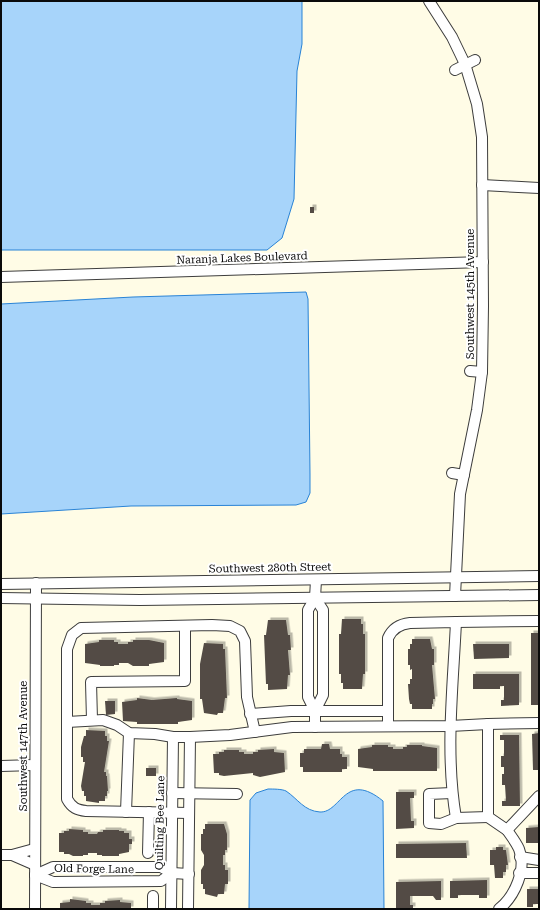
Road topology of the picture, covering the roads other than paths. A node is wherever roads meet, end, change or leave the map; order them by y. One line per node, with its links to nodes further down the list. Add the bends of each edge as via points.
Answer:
1 (429, 1): 3 (street, Southwest 145th Avenue)
2 (475, 60): 3 (street)
3 (465, 64): 4 (street); 5 (street, Southwest 145th Avenue, via 479,114 482,136)
4 (455, 70)
5 (482, 185): 6 (street); 7 (street, Southwest 145th Avenue)
6 (539, 188)
7 (483, 262): 8 (street, Naranja Lakes Boulevard); 10 (street, Southwest 145th Avenue)
8 (1, 277)
9 (470, 371): 10 (street)
10 (482, 372): 12 (street, Southwest 145th Avenue)
11 (452, 473): 12 (street)
12 (464, 475): 14 (street, Southwest 145th Avenue, via 457,530)
13 (539, 576): 14 (street, Southwest 280th Street)
14 (456, 578): 15 (street, Southwest 280th Street); 20 (street, Southwest 145th Avenue)
15 (316, 580): 16 (street, Southwest 280th Street); 23 (street)
16 (121, 582): 18 (street, Southwest 280th Street); 24 (street)
17 (1, 584): 18 (street, Southwest 280th Street)
18 (36, 584): 22 (street, Southwest 147th Avenue)
19 (539, 595): 20 (street)
20 (455, 596): 23 (street)
21 (1, 598): 22 (street)
22 (36, 598): 24 (street); 42 (street, Southwest 147th Avenue)
23 (315, 598): 24 (street); 28 (street, via 308,610 308,697); 28 (street, via 323,610 323,695)
24 (122, 600)
25 (539, 621): 26 (street)
26 (456, 622): 29 (street, via 410,622 390,633); 36 (street)
27 (185, 626): 30 (street, via 230,626 240,631 244,640); 31 (street, via 185,681 91,682); 32 (street, via 76,630 67,649)
28 (315, 711): 29 (street); 30 (street); 37 (street)
29 (388, 711): 35 (street)
30 (250, 714): 38 (street)
31 (92, 720): 32 (street); 39 (street, via 103,720)
32 (67, 722): 49 (street, via 67,799 70,806 86,811)
33 (539, 723): 34 (street)
34 (488, 724): 36 (street); 53 (street)
35 (388, 726): 36 (street); 37 (street)
36 (450, 726): 46 (street)
37 (315, 727): 38 (street)
38 (256, 732): 41 (street)
39 (129, 733): 40 (street); 49 (street)
40 (173, 737): 41 (street); 44 (street, Quilting Bee Lane)
41 (190, 737): 45 (street)
42 (35, 765): 43 (street); 56 (street, Southwest 147th Avenue)
43 (1, 766)
44 (172, 793): 45 (street); 51 (street, Quilting Bee Lane)
45 (189, 793): 47 (street); 52 (street)
46 (452, 793): 54 (street); 54 (street, via 430,794 429,824 441,824)
47 (237, 794)
48 (539, 796): 55 (street)
49 (126, 812): 50 (street)
50 (149, 812): 51 (street); 57 (street)
51 (172, 813): 52 (street); 64 (street, Quilting Bee Lane)
52 (189, 813): 67 (street)
53 (488, 817): 54 (street); 55 (street)
54 (456, 818)
55 (507, 830): 61 (street)
56 (34, 849): 60 (street); 63 (street, Southwest 147th Avenue)
57 (148, 852)
58 (539, 854): 61 (street)
59 (1, 855): 60 (street)
60 (12, 855): 63 (street)
61 (523, 858): 62 (street); 65 (street)
62 (539, 860)
63 (35, 870): 64 (street, Old Forge Lane, via 53,867 161,866); 64 (street, Old Forge Lane, via 53,882 161,881); 70 (street, Southwest 147th Avenue)
64 (172, 873): 67 (street, Old Forge Lane); 72 (street, Quilting Bee Lane)
65 (519, 873): 66 (street); 69 (street, via 515,890)
66 (539, 873)
67 (189, 874): 73 (street)
68 (153, 896): 71 (street)
69 (505, 907)
70 (35, 909)
71 (153, 909)
72 (171, 909)
73 (188, 909)

